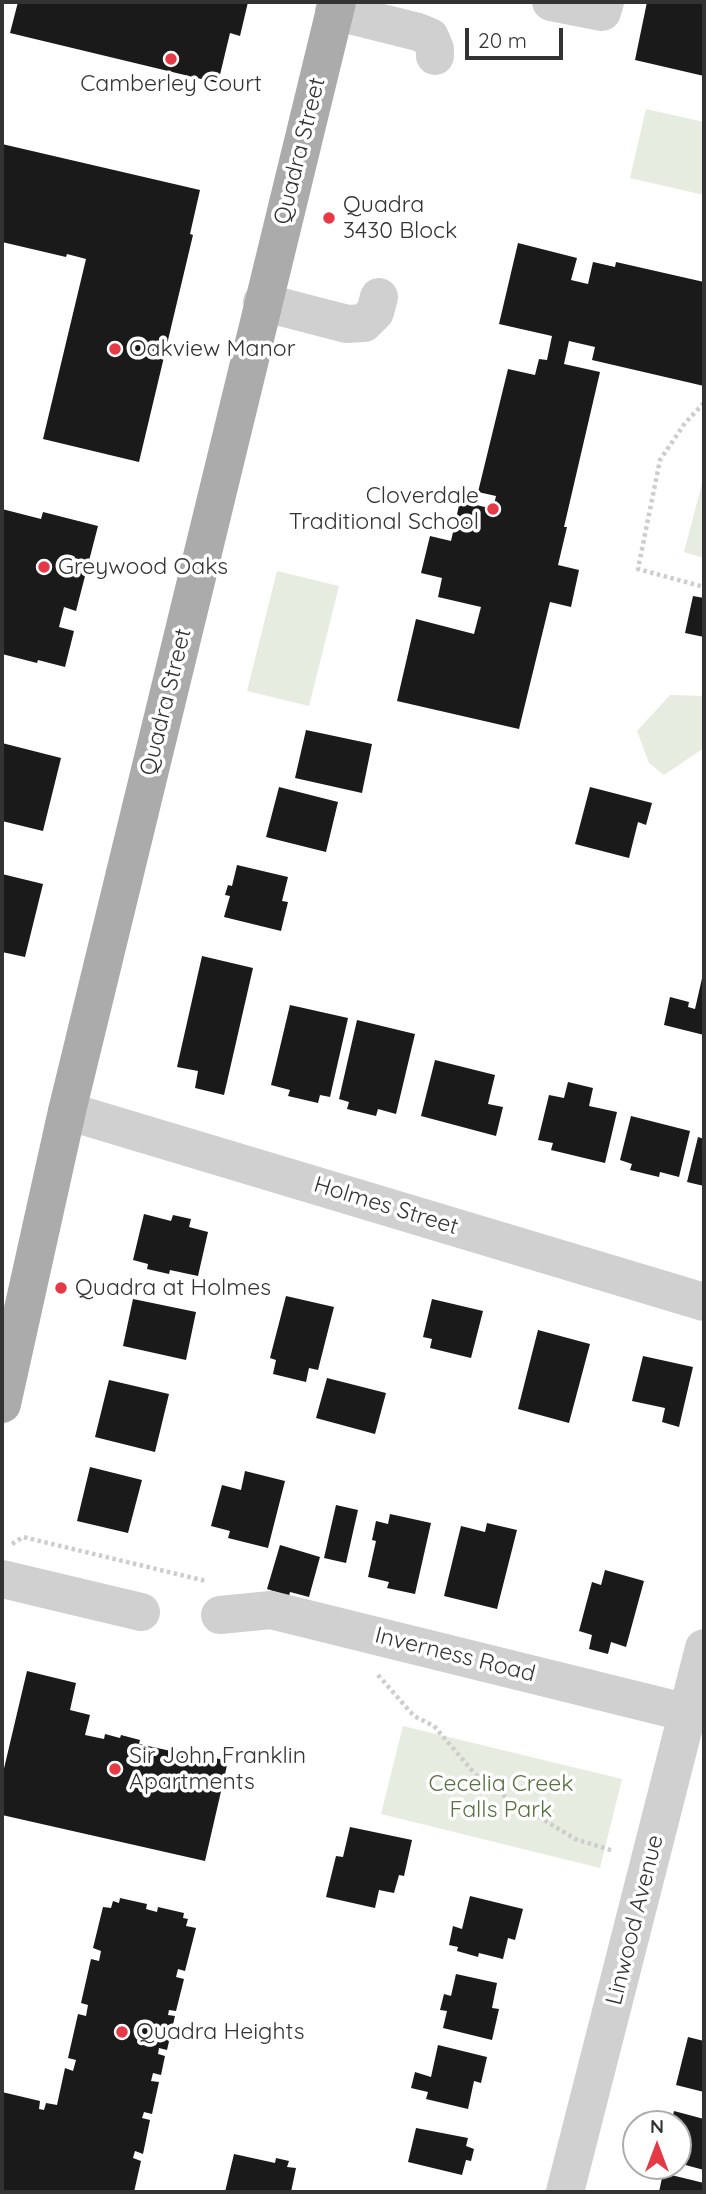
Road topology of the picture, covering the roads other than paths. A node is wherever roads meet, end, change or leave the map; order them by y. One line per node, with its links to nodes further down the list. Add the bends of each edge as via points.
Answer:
1 (551, 2): 2 (street, via 602,12)
2 (605, 2)
3 (335, 7): 4 (street, via 430,37); 6 (main road, Quadra Street)
4 (435, 56)
5 (379, 297): 6 (street, via 375,312 363,323 347,324)
6 (262, 302): 7 (main road, Quadra Street)
7 (68, 1111): 8 (street, Holmes Street); 9 (main road, Quadra Street)
8 (704, 1301)
9 (2, 1404)
10 (2, 1579): 11 (street)
11 (141, 1612)
12 (220, 1615): 14 (street, Inverness Road, via 271,1610)
13 (704, 1648): 14 (street, Linwood Avenue)
14 (688, 1713): 15 (street, Linwood Avenue)
15 (565, 2192)

